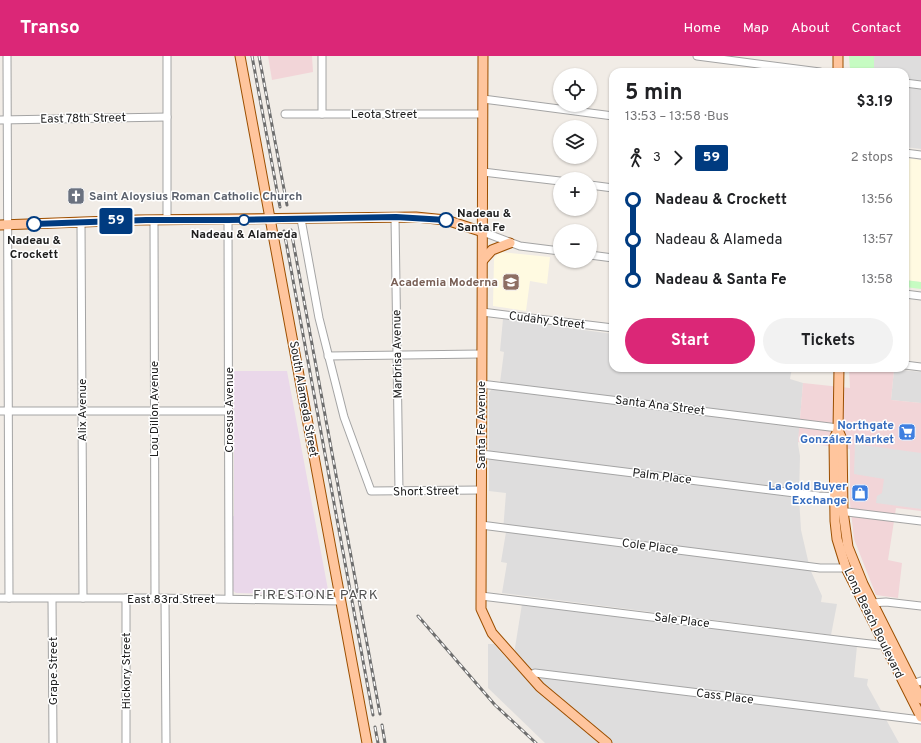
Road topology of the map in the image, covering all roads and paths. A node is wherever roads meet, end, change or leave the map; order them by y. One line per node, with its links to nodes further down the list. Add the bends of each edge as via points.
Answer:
1 (7, 56): 18 (street)
2 (167, 56): 17 (street)
3 (240, 56): 26 (main road, South Alameda Street)
4 (322, 56): 14 (street)
5 (483, 56): 12 (main road, Santa Fe Avenue)
6 (697, 56): 8 (street)
7 (838, 56): 9 (main road)
8 (789, 68)
9 (838, 68)
10 (909, 84): 11 (street)
11 (921, 85)
12 (483, 99): 15 (main road, Santa Fe Avenue); 16 (street)
13 (285, 114): 14 (street, Leota Street)
14 (322, 114): 15 (street, Leota Street)
15 (483, 114): 21 (main road, Santa Fe Avenue)
16 (609, 115)
17 (167, 117): 18 (street, East 78th Street); 29 (street)
18 (4, 120): 32 (street)
19 (909, 154): 20 (street)
20 (921, 155)
21 (483, 172): 22 (street); 33 (main road, Santa Fe Avenue)
22 (553, 180)
23 (597, 186): 24 (street)
24 (609, 187)
25 (396, 217): 27 (main road); 33 (main road, via 446,220); 45 (street, Marbrisa Avenue)
26 (271, 219): 27 (main road); 30 (main road); 73 (main road, South Alameda Street)
27 (301, 219): 44 (street)
28 (154, 220): 29 (main road); 31 (main road); 53 (street, Lou Dillon Avenue)
29 (167, 220): 30 (main road)
30 (228, 220): 54 (street, Croesus Avenue)
31 (81, 222): 32 (main road); 50 (street, Alix Avenue)
32 (4, 225): 52 (street)
33 (483, 232): 34 (street); 38 (main road, Santa Fe Avenue)
34 (510, 243): 35 (street); 38 (main road, via 492,250)
35 (553, 250)
36 (597, 256): 37 (street)
37 (609, 257)
38 (483, 260): 41 (main road, Santa Fe Avenue)
39 (909, 294): 40 (street)
40 (921, 296)
41 (482, 312): 42 (street, Cudahy Street); 43 (main road, Santa Fe Avenue)
42 (609, 328)
43 (481, 354): 45 (street); 49 (main road, Santa Fe Avenue)
44 (328, 356): 45 (street); 58 (street, Short Street, via 344,417 371,491)
45 (398, 356): 58 (street, Marbrisa Avenue)
46 (909, 366): 47 (street)
47 (921, 367)
48 (838, 372): 55 (main road, Long Beach Boulevard)
49 (481, 384): 55 (street, Santa Ana Street); 56 (main road, Santa Fe Avenue)
50 (82, 410): 52 (street); 53 (street); 67 (street, Alix Avenue)
51 (0, 411): 52 (street)
52 (8, 411): 66 (street)
53 (154, 411): 54 (street); 69 (street, Lou Dillon Avenue)
54 (229, 411): 72 (street, Croesus Avenue)
55 (838, 429): 59 (main road, Long Beach Boulevard, via 834,439)
56 (481, 454): 57 (main road, Santa Fe Avenue); 59 (street, Palm Place)
57 (482, 490): 58 (street, Short Street); 62 (main road, Santa Fe Avenue)
58 (399, 491)
59 (839, 497): 60 (main road, Long Beach Boulevard)
60 (839, 511): 61 (street); 63 (main road, Long Beach Boulevard, via 837,539); 74 (main road, Long Beach Boulevard, via 848,547)
61 (921, 520)
62 (481, 525): 63 (street, Cole Place, via 820,568); 64 (main road, Santa Fe Avenue)
63 (846, 568): 76 (main road, Long Beach Boulevard)
64 (481, 596): 76 (street, Sale Place, via 853,642 879,645); 77 (main road, Santa Fe Avenue, via 481,609 492,633)
65 (0, 598): 66 (street, East 83rd Street)
66 (8, 598): 70 (street, East 83rd Street)
67 (83, 598): 68 (street, East 83rd Street); 70 (street, East 83rd Street)
68 (126, 598): 69 (street, East 83rd Street); 83 (street, Hickory Street)
69 (155, 598): 71 (street, East 83rd Street)
70 (52, 599): 82 (street, Grape Street)
71 (165, 599): 72 (street, East 83rd Street); 84 (street)
72 (229, 599): 73 (street, East 83rd Street)
73 (341, 601): 85 (main road, South Alameda Street)
74 (872, 603): 75 (street); 78 (main road, Long Beach Boulevard)
75 (921, 606)
76 (883, 643): 78 (main road, Long Beach Boulevard)
77 (530, 675): 81 (street, Cass Place, via 535,673 606,681); 86 (main road, Santa Fe Avenue, via 540,687)
78 (913, 684): 79 (main road, Long Beach Boulevard); 80 (main road, Long Beach Boulevard)
79 (921, 699)
80 (921, 717)
81 (921, 720)
82 (53, 743)
83 (126, 743)
84 (166, 743)
85 (367, 743)
86 (607, 743)

